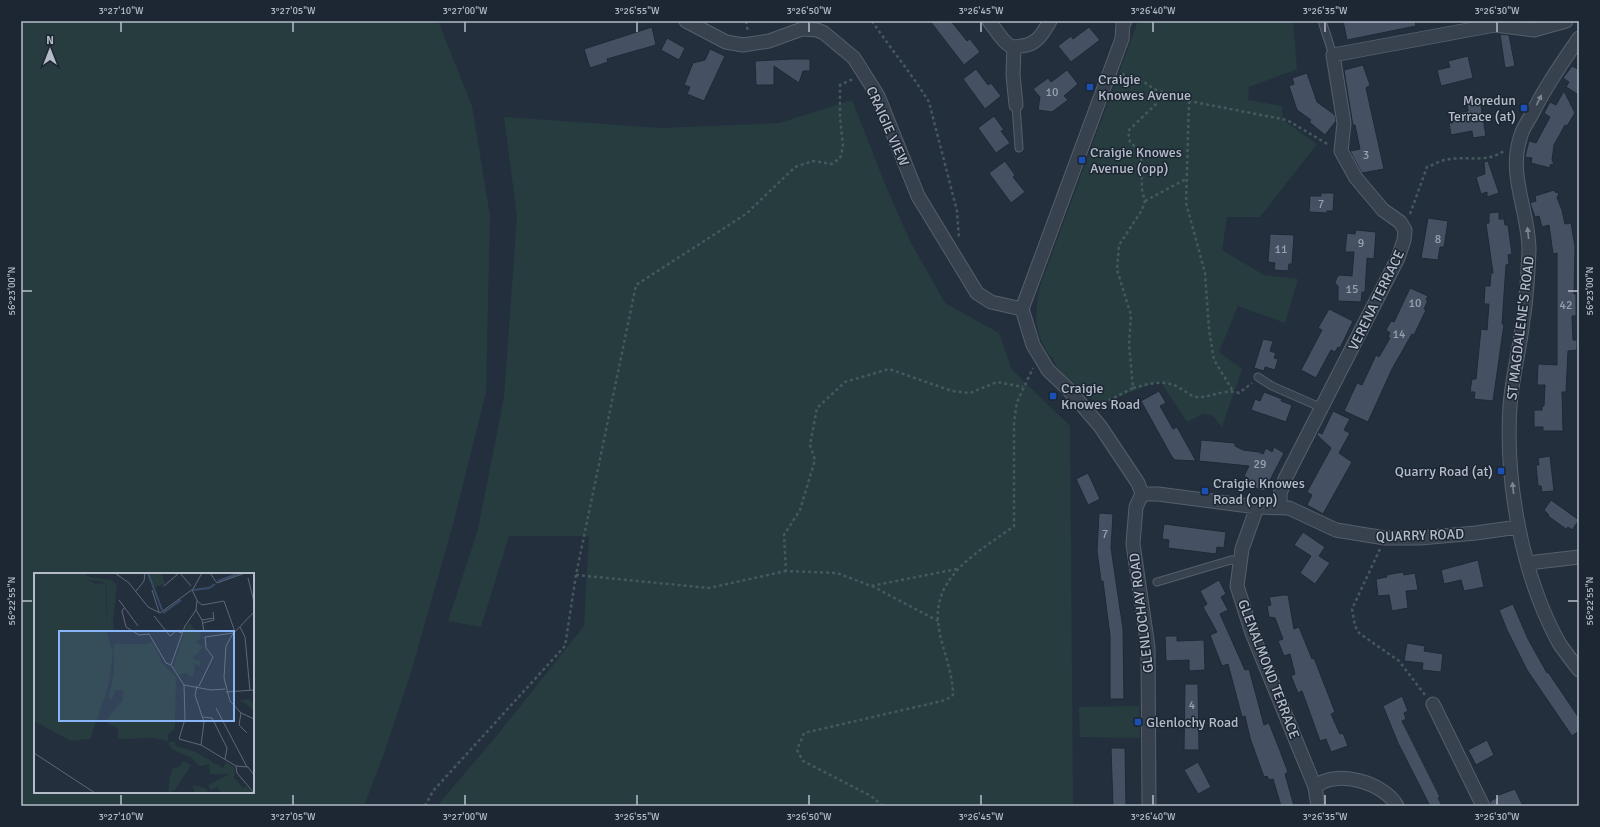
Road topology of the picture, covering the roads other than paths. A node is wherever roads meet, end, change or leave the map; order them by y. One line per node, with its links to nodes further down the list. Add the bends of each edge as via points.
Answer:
1 (686, 21): 12 (street, CRAIGIE VIEW, via 737,45 758,44 802,29 817,30 854,58 878,96 918,196 977,293 991,302)
2 (989, 21): 8 (street, via 1004,41)
3 (1050, 21): 8 (street, via 1035,42 1027,46)
4 (1322, 21): 9 (lane)
5 (1566, 21): 9 (street, via 1534,30 1495,25)
6 (1122, 22): 12 (street, via 1122,39)
7 (1579, 38): 18 (street, ST MAGDALENE'S ROAD, one-way to 7, via 1510,462 1510,407 1523,321 1529,250 1527,223 1516,178 1515,161 1521,135 1544,90)
8 (1014, 47): 10 (street)
9 (1333, 55): 14 (street, VERENA TERRACE, via 1344,123 1340,146 1342,155 1356,178 1383,210 1400,222 1405,230 1398,258)
10 (1016, 105): 11 (lane)
11 (1019, 148)
12 (1022, 309): 15 (street, via 1033,345 1048,370 1100,426 1138,483)
13 (1258, 377): 14 (lane)
14 (1322, 408): 17 (street, VERENA TERRACE, via 1285,479 1280,494)
15 (1142, 494): 16 (street); 26 (street, GLENLOCHAY ROAD, via 1136,507 1133,544 1148,647)
16 (1257, 507): 17 (street); 20 (street, GLENALMOND TERRACE)
17 (1280, 507): 18 (street, QUARRY ROAD, via 1289,508 1336,530 1385,538 1420,538)
18 (1518, 527): 21 (street, ST MAGDALENE'S ROAD)
19 (1579, 556): 21 (street)
20 (1239, 561): 22 (lane, via 1231,560); 25 (street, GLENALMOND TERRACE, via 1237,586 1243,610)
21 (1528, 562): 23 (street, ST MAGDALENE'S ROAD, via 1551,627)
22 (1157, 582)
23 (1579, 670)
24 (1433, 704): 29 (street)
25 (1315, 787): 27 (street, GLENALMOND TERRACE); 28 (street, via 1331,780 1351,779 1373,785 1392,797)
26 (1150, 806)
27 (1318, 806)
28 (1397, 806)
29 (1483, 806)

